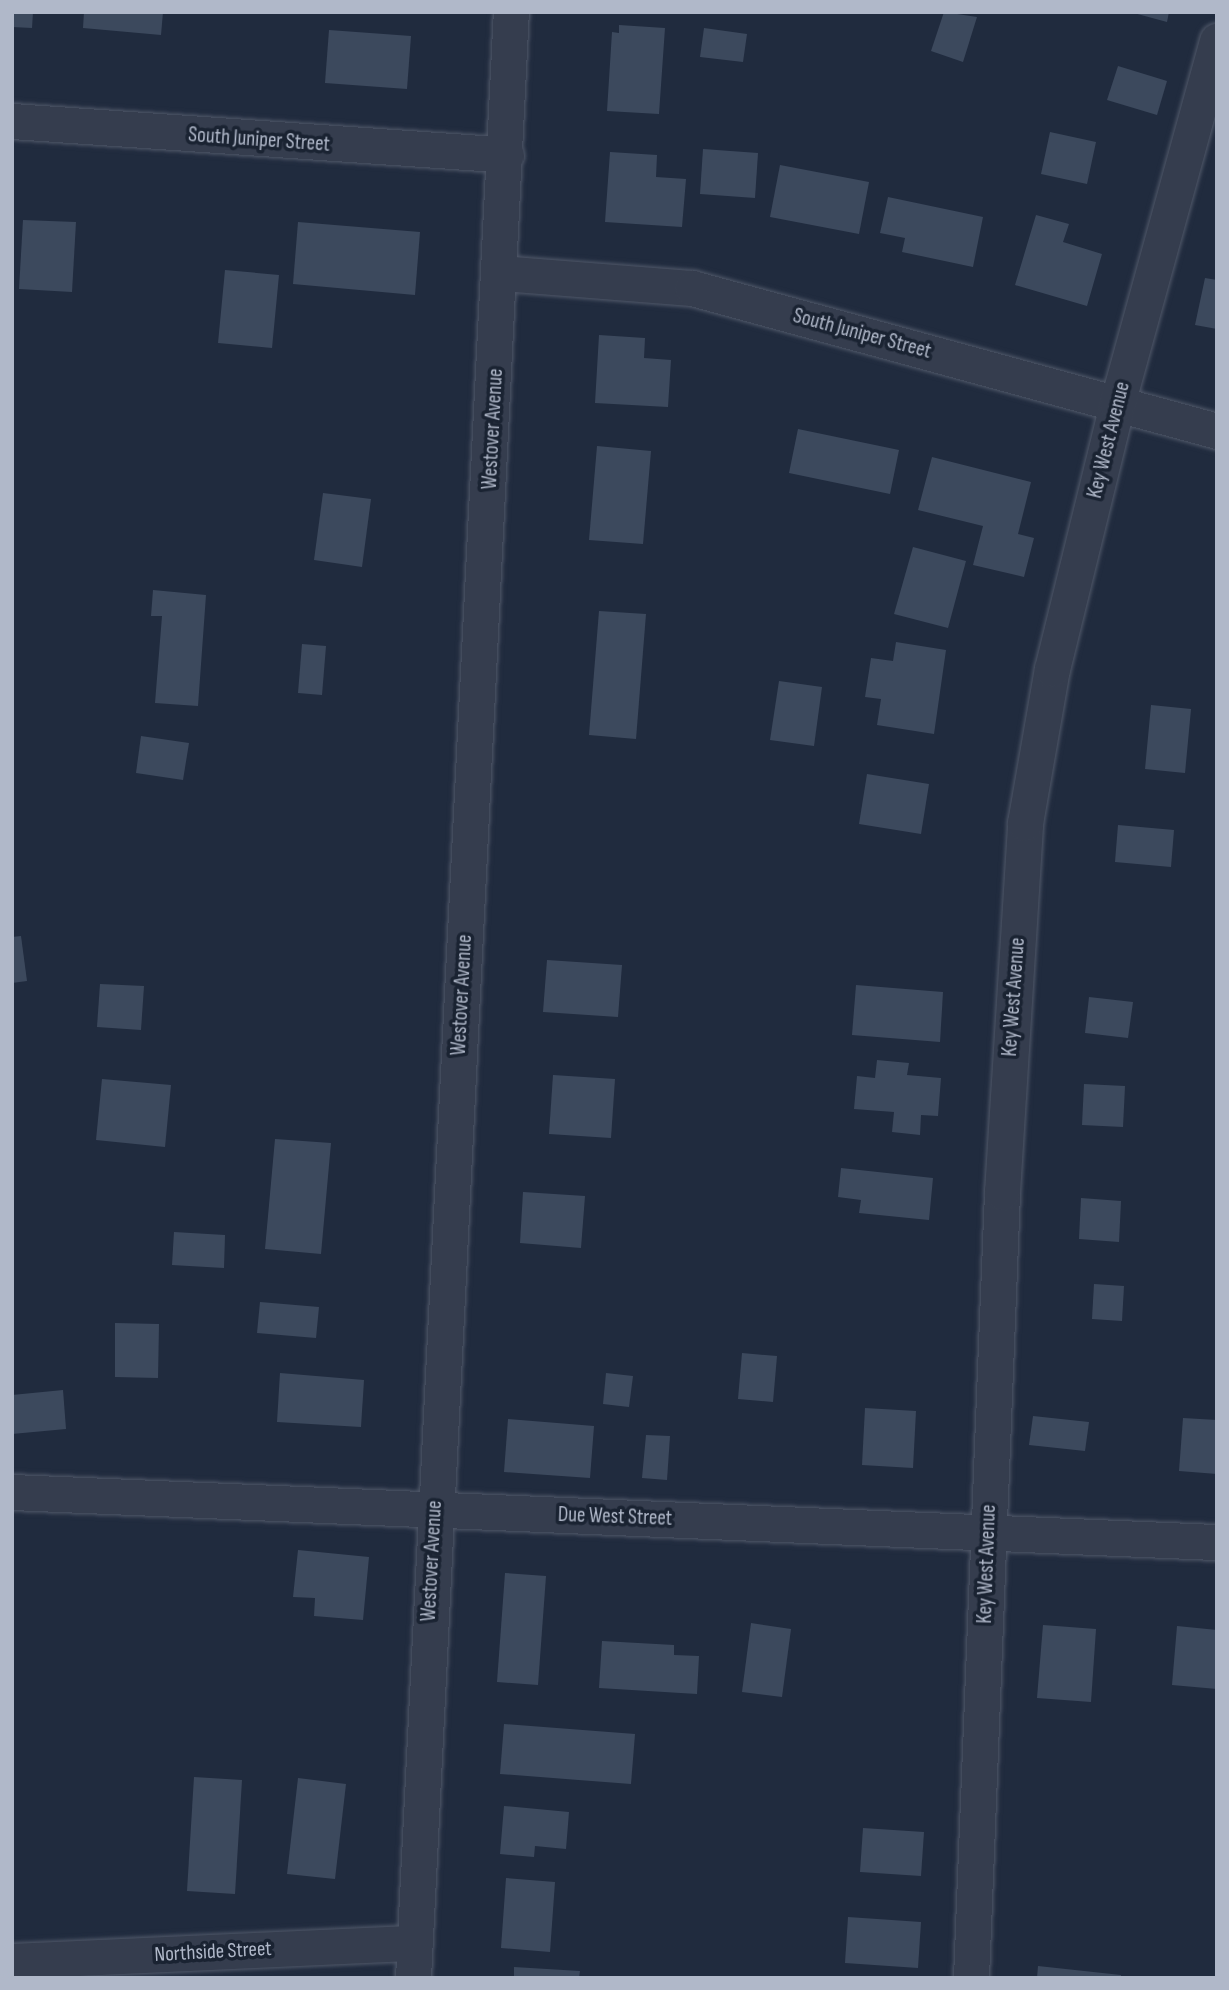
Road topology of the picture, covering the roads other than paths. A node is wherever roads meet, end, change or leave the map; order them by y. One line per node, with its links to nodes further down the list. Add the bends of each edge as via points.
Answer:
1 (511, 12): 4 (street, Westover Avenue)
2 (1217, 40): 6 (street, Key West Avenue)
3 (12, 121): 4 (street, South Juniper Street)
4 (506, 155): 5 (street, Westover Avenue)
5 (501, 273): 6 (street, South Juniper Street, via 692,288); 9 (street, Westover Avenue)
6 (1117, 404): 7 (street, South Juniper Street); 10 (street, Key West Avenue, via 1052,669 1025,823 1002,1192)
7 (1217, 432)
8 (12, 1492): 9 (street, Due West Street)
9 (435, 1510): 10 (street, Due West Street); 12 (street, Westover Avenue)
10 (989, 1531): 11 (street, Due West Street); 15 (street, Key West Avenue)
11 (1217, 1542)
12 (414, 1943): 13 (street, Northside Street); 14 (street, Westover Avenue)
13 (12, 1961)
14 (413, 1978)
15 (971, 1978)

